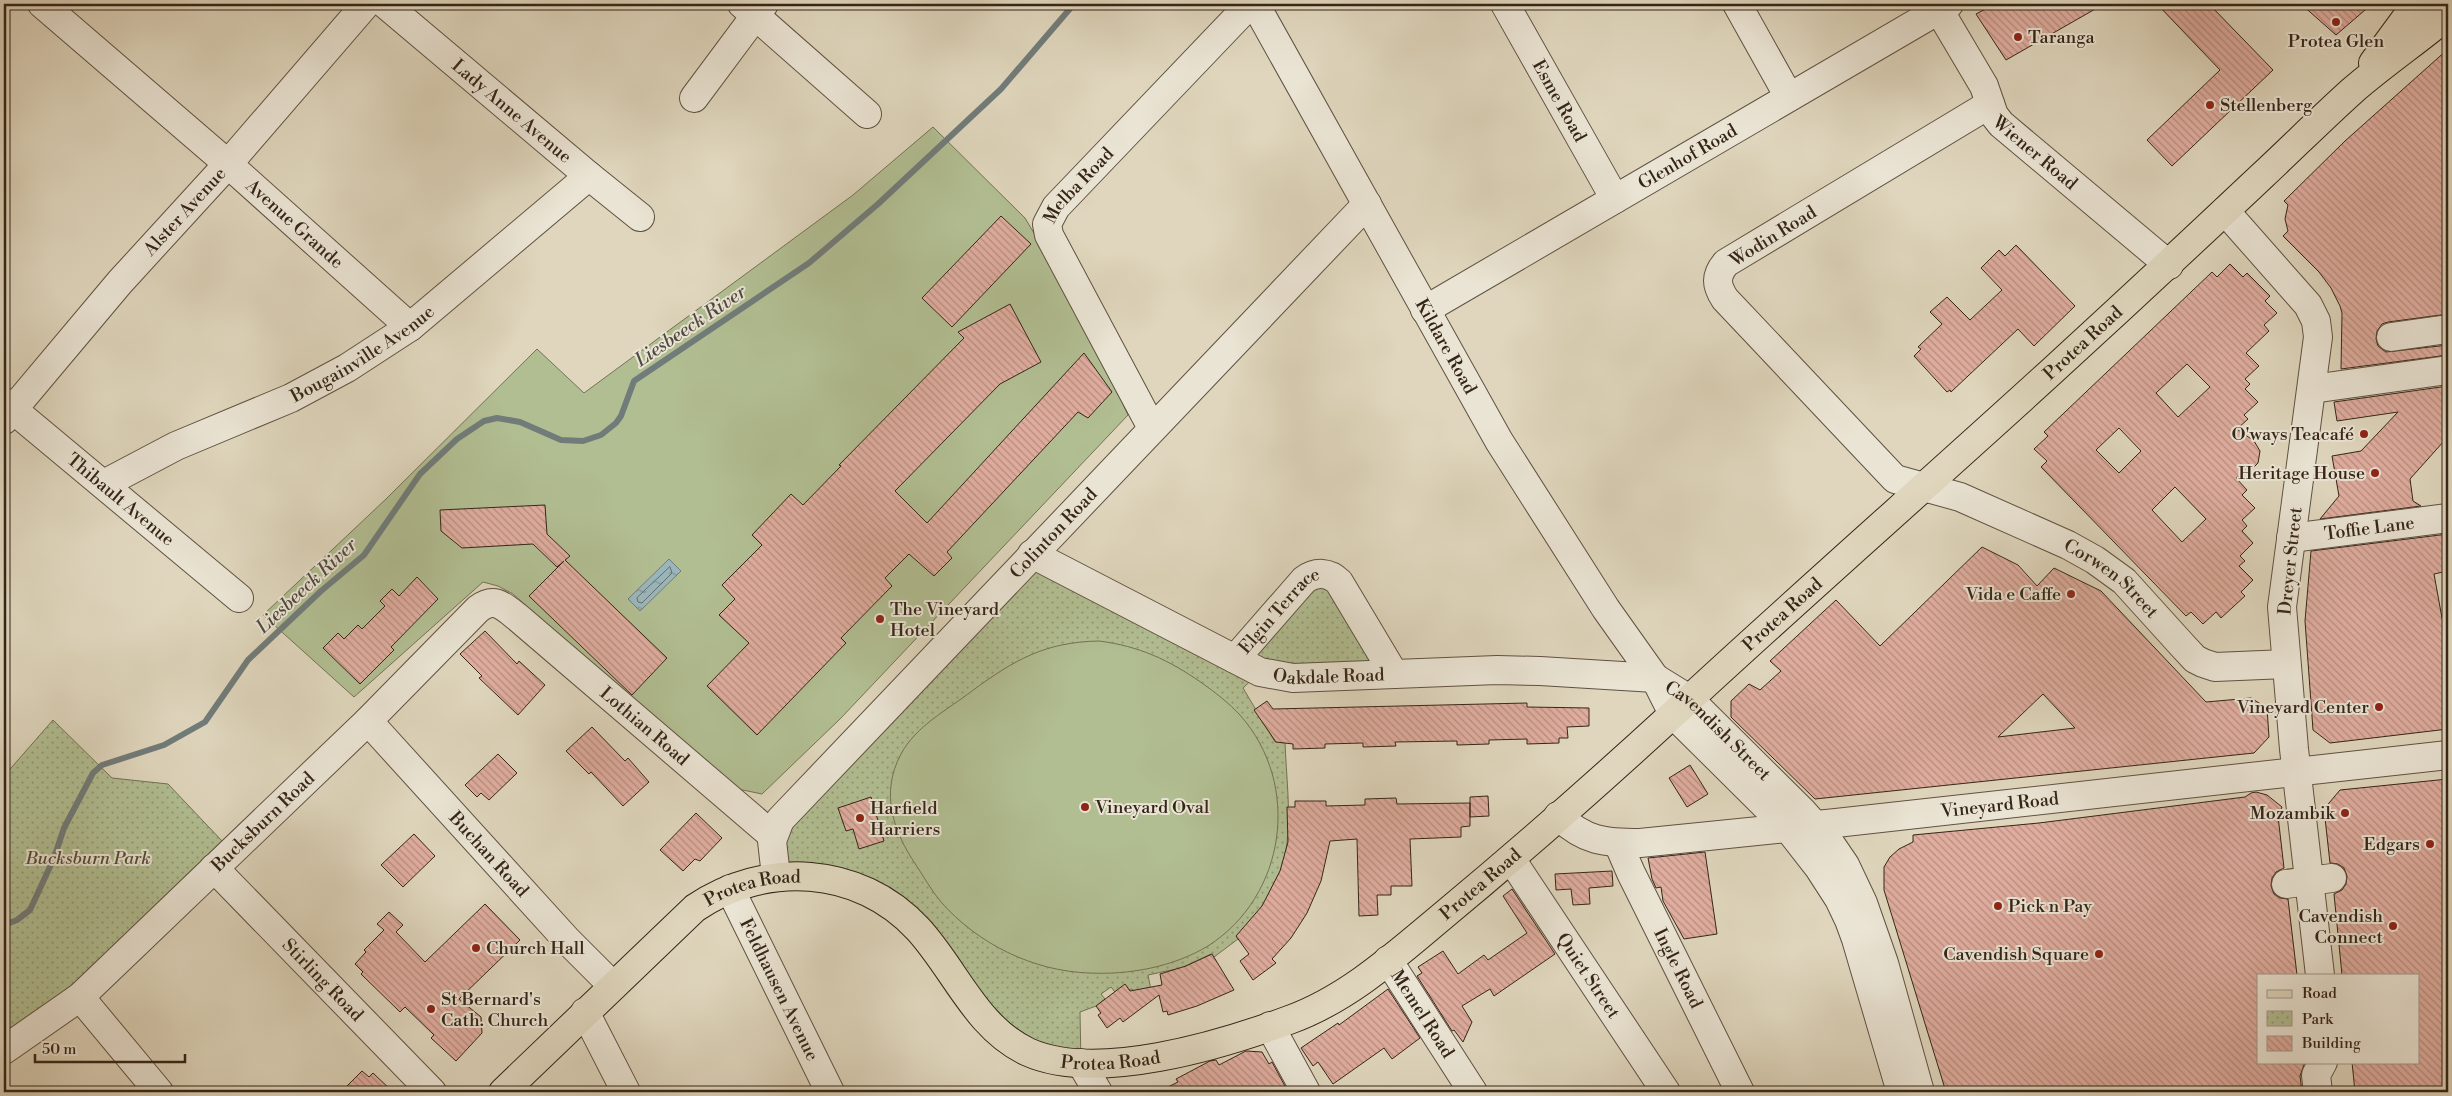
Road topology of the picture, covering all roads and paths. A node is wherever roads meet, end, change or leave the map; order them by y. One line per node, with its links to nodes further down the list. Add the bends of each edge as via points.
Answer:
1 (42, 4): 17 (street, Avenue Grande)
2 (366, 4): 17 (street, Alster Avenue)
3 (385, 4): 18 (street, Lady Anne Avenue)
4 (1250, 4): 31 (street, Melba Road, via 1056,207 1047,224 1049,234)
5 (1255, 4): 20 (street, Kildare Road)
6 (1505, 4): 19 (street, Esme Road)
7 (1737, 4): 13 (street)
8 (2421, 4): 12 (main road, Protea Road, via 2409,14)
9 (1944, 7): 13 (street, Glenhof Road); 15 (street, Wiener Road)
10 (754, 8): 14 (street); 16 (street)
11 (2448, 15): 12 (main road, Protea Road)
12 (2355, 88): 21 (main road, Protea Road)
13 (1789, 97): 19 (street, Glenhof Road)
14 (694, 98)
15 (1990, 104): 23 (street, Wiener Road, via 2001,124); 33 (street, Wodin Road, via 1726,263 1718,276 1717,284 1725,299 1895,479)
16 (867, 114)
17 (228, 164): 25 (street, Avenue Grande); 30 (street, Alster Avenue)
18 (589, 176): 22 (street, Lady Anne Avenue); 25 (street, Bougainville Avenue)
19 (1615, 199): 24 (street, Glenhof Road)
20 (1367, 204): 24 (street, Kildare Road); 31 (street, Colinton Road)
21 (2225, 211): 23 (main road, Protea Road); 29 (street, Dreyer Street, via 2308,305 2316,321 2318,337)
22 (640, 217)
23 (2169, 265): 33 (main road, Protea Road)
24 (1425, 310): 42 (street, Kildare Road, via 1499,441 1606,609)
25 (410, 327): 32 (street, Bougainville Avenue, via 347,368 291,398 176,446)
26 (2448, 329): 27 (street)
27 (2391, 337)
28 (2448, 370): 29 (street)
29 (2312, 389): 35 (street, Dreyer Street)
30 (7, 410): 32 (street, Thibault Avenue)
31 (1152, 428): 36 (street, Colinton Road)
32 (104, 484): 37 (street, Thibault Avenue)
33 (1925, 487): 40 (street, Corwen Street, via 2008,517 2095,560 2124,581 2182,645 2203,663 2215,667); 43 (main road, Protea Road)
34 (2448, 518): 35 (street, Toffie Lane)
35 (2291, 538): 40 (street, Dreyer Street, via 2282,607)
36 (1032, 554): 39 (street, Oakdale Road); 50 (street, Colinton Road, via 783,817 775,827)
37 (239, 598)
38 (516, 616): 44 (street, Bucksburn Road, via 498,602 488,602 478,608); 50 (street, Lothian Road)
39 (1235, 659): 41 (street, Oakdale Road, via 1260,672 1293,678); 41 (street, Elgin Terrace, via 1304,580 1322,573 1340,582)
40 (2286, 664): 46 (street, Dreyer Street)
41 (1394, 674): 42 (street, Oakdale Road, via 1540,670)
42 (1655, 678): 43 (street, Cavendish Street)
43 (1681, 706): 47 (main road, Protea Road); 48 (street, Cavendish Street); 49 (street, Cavendish Street)
44 (368, 721): 53 (street, Bucksburn Road); 58 (street, Buchan Road, via 567,940)
45 (2448, 755): 46 (street, Vineyard Road)
46 (2297, 772): 48 (street, Vineyard Road); 57 (street, Dreyer Street)
47 (1558, 816): 51 (street, Vineyard Road, via 1576,832); 52 (main road, Protea Road)
48 (1814, 825): 49 (street, Vineyard Road); 76 (street, Cavendish Street, via 1845,864 1863,903 1884,963)
49 (1787, 827): 51 (street, Vineyard Road); 75 (street, Cavendish Street, via 1839,899 1856,939)
50 (774, 836): 54 (street, Colinton Road)
51 (1618, 843): 74 (street, Ingle Road)
52 (1511, 859): 56 (main road, Protea Road); 73 (street, Quiet Street)
53 (214, 868): 59 (street, Bucksburn Road); 66 (street, Stirling Road)
54 (776, 876): 55 (main road, Protea Road); 63 (main road, Protea Road, via 806,876 842,882 887,903 924,935 982,1016 1000,1034 1038,1056)
55 (730, 889): 58 (main road, Protea Road, via 685,916); 69 (street, Feldhausen Avenue)
56 (1388, 960): 61 (main road, Protea Road, via 1333,1000); 72 (street, Memel Road)
57 (2320, 974)
58 (613, 986): 60 (main road, Protea Road)
59 (80, 997): 62 (street, Bucksburn Road); 65 (street)
60 (585, 1012): 67 (main road, Protea Road); 68 (street)
61 (1270, 1026): 63 (main road, Protea Road, via 1174,1054); 71 (street)
62 (4, 1050)
63 (1081, 1063): 70 (street)
64 (2322, 1064): 77 (street, via 2316,1075)
65 (159, 1092)
66 (432, 1092)
67 (503, 1092)
68 (626, 1092)
69 (830, 1092)
70 (1098, 1092)
71 (1306, 1092)
72 (1473, 1092)
73 (1666, 1092)
74 (1740, 1092)
75 (1901, 1092)
76 (1920, 1092)
77 (2318, 1092)

